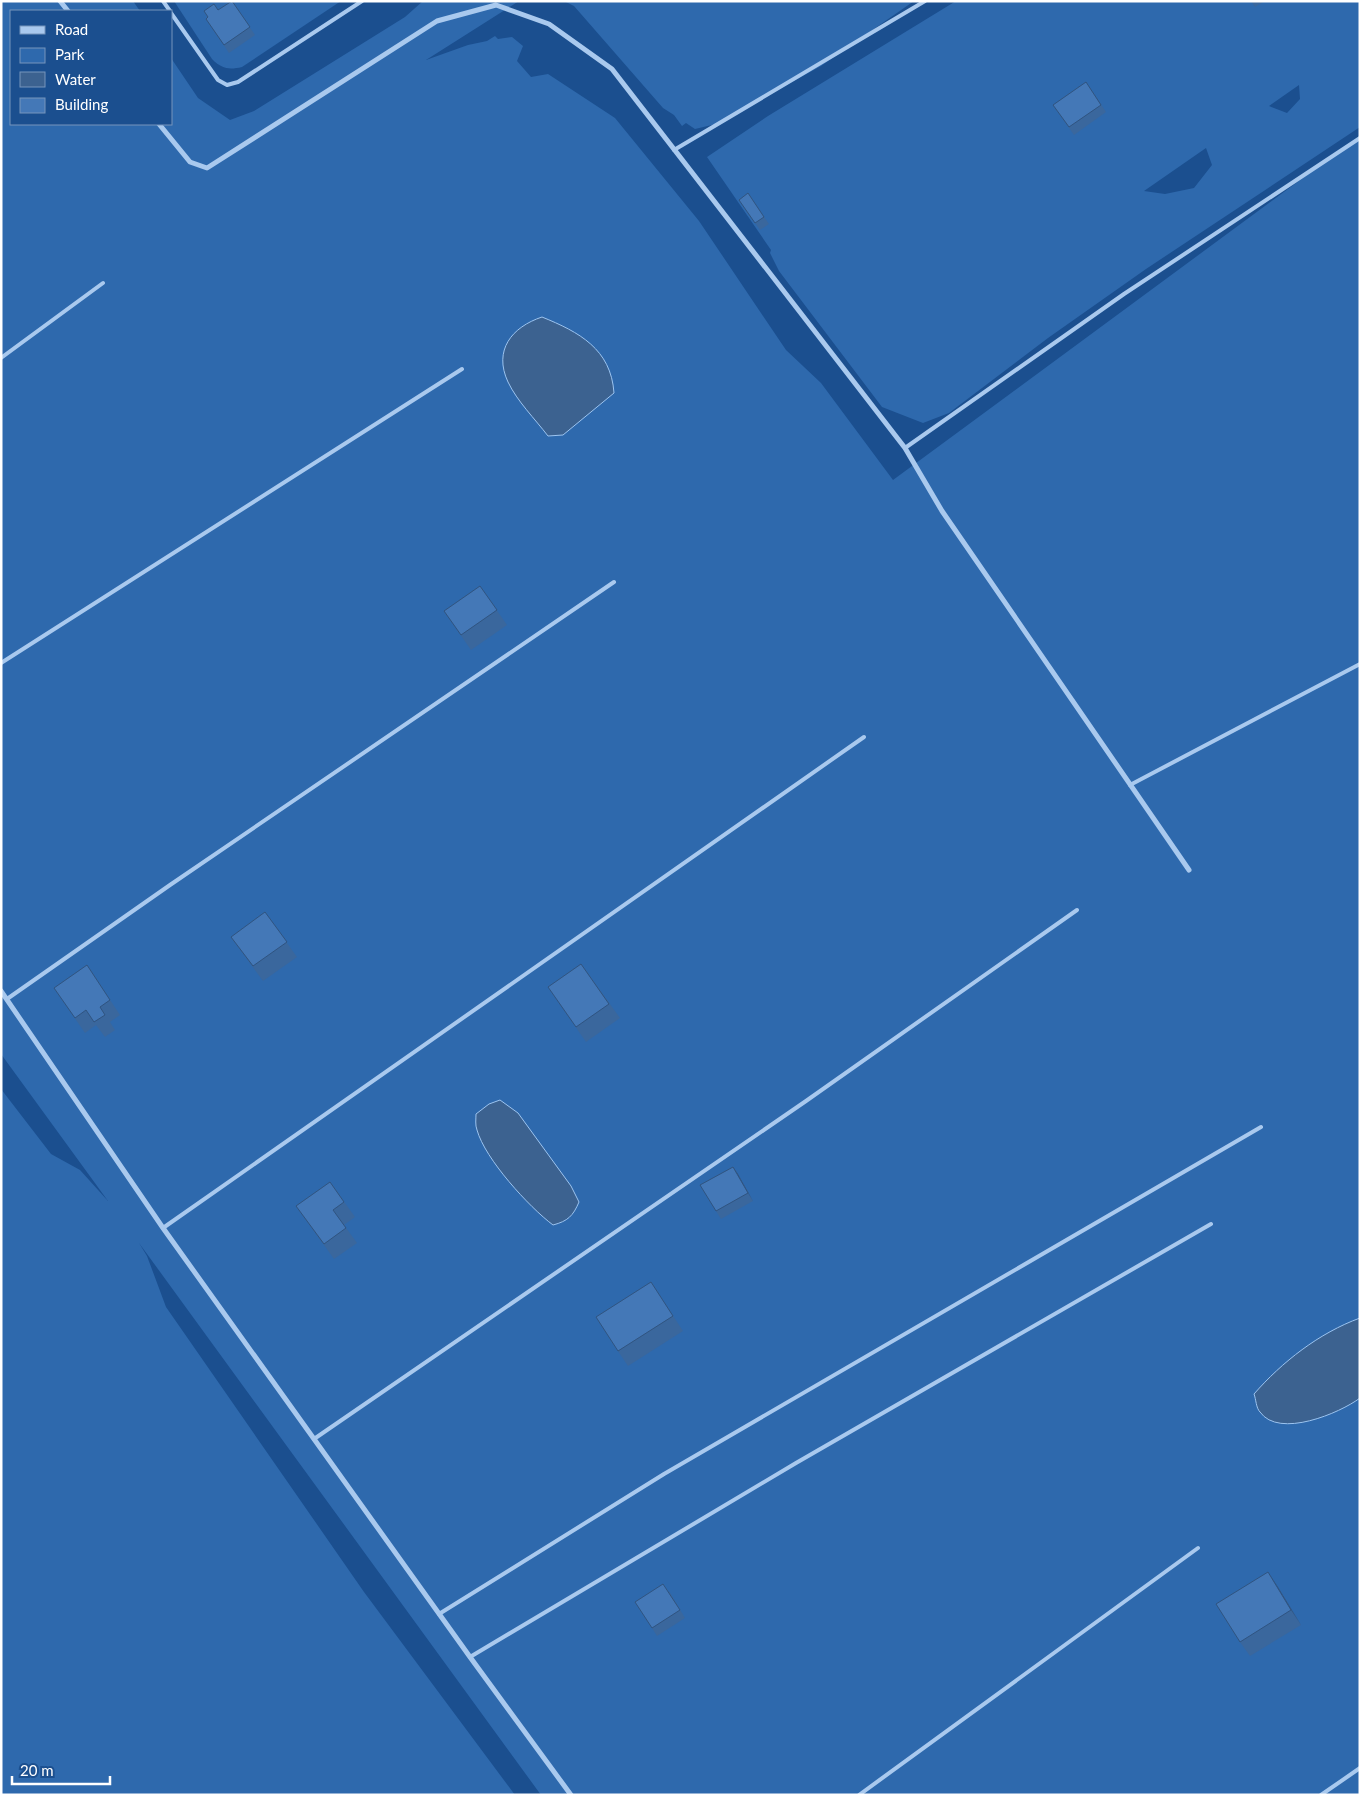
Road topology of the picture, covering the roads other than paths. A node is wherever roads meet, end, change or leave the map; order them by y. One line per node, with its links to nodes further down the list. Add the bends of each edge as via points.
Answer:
1 (362, 1): 3 (lane, via 227,86 218,80)
2 (925, 1): 6 (lane)
3 (172, 13)
4 (160, 125): 6 (street, via 190,162 207,168 437,21 496,5 549,24 612,69)
5 (1360, 138): 10 (lane, via 1124,294)
6 (674, 150): 10 (street)
7 (103, 283): 8 (lane)
8 (1, 358)
9 (462, 369): 12 (lane)
10 (906, 448): 15 (street, via 942,511)
11 (614, 582): 19 (lane)
12 (1, 663)
13 (1360, 664): 15 (lane)
14 (864, 736): 22 (lane)
15 (1130, 785): 16 (street)
16 (1189, 870)
17 (1077, 910): 23 (lane, via 806,1102)
18 (1, 991): 19 (street)
19 (7, 999): 22 (street)
20 (1261, 1127): 25 (lane, via 664,1474)
21 (1211, 1224): 26 (lane, via 787,1468)
22 (163, 1228): 23 (street)
23 (314, 1439): 25 (street)
24 (1198, 1548): 29 (lane)
25 (439, 1614): 26 (street)
26 (470, 1657): 28 (street)
27 (1360, 1768): 30 (lane)
28 (572, 1795)
29 (860, 1795)
30 (1321, 1795)

